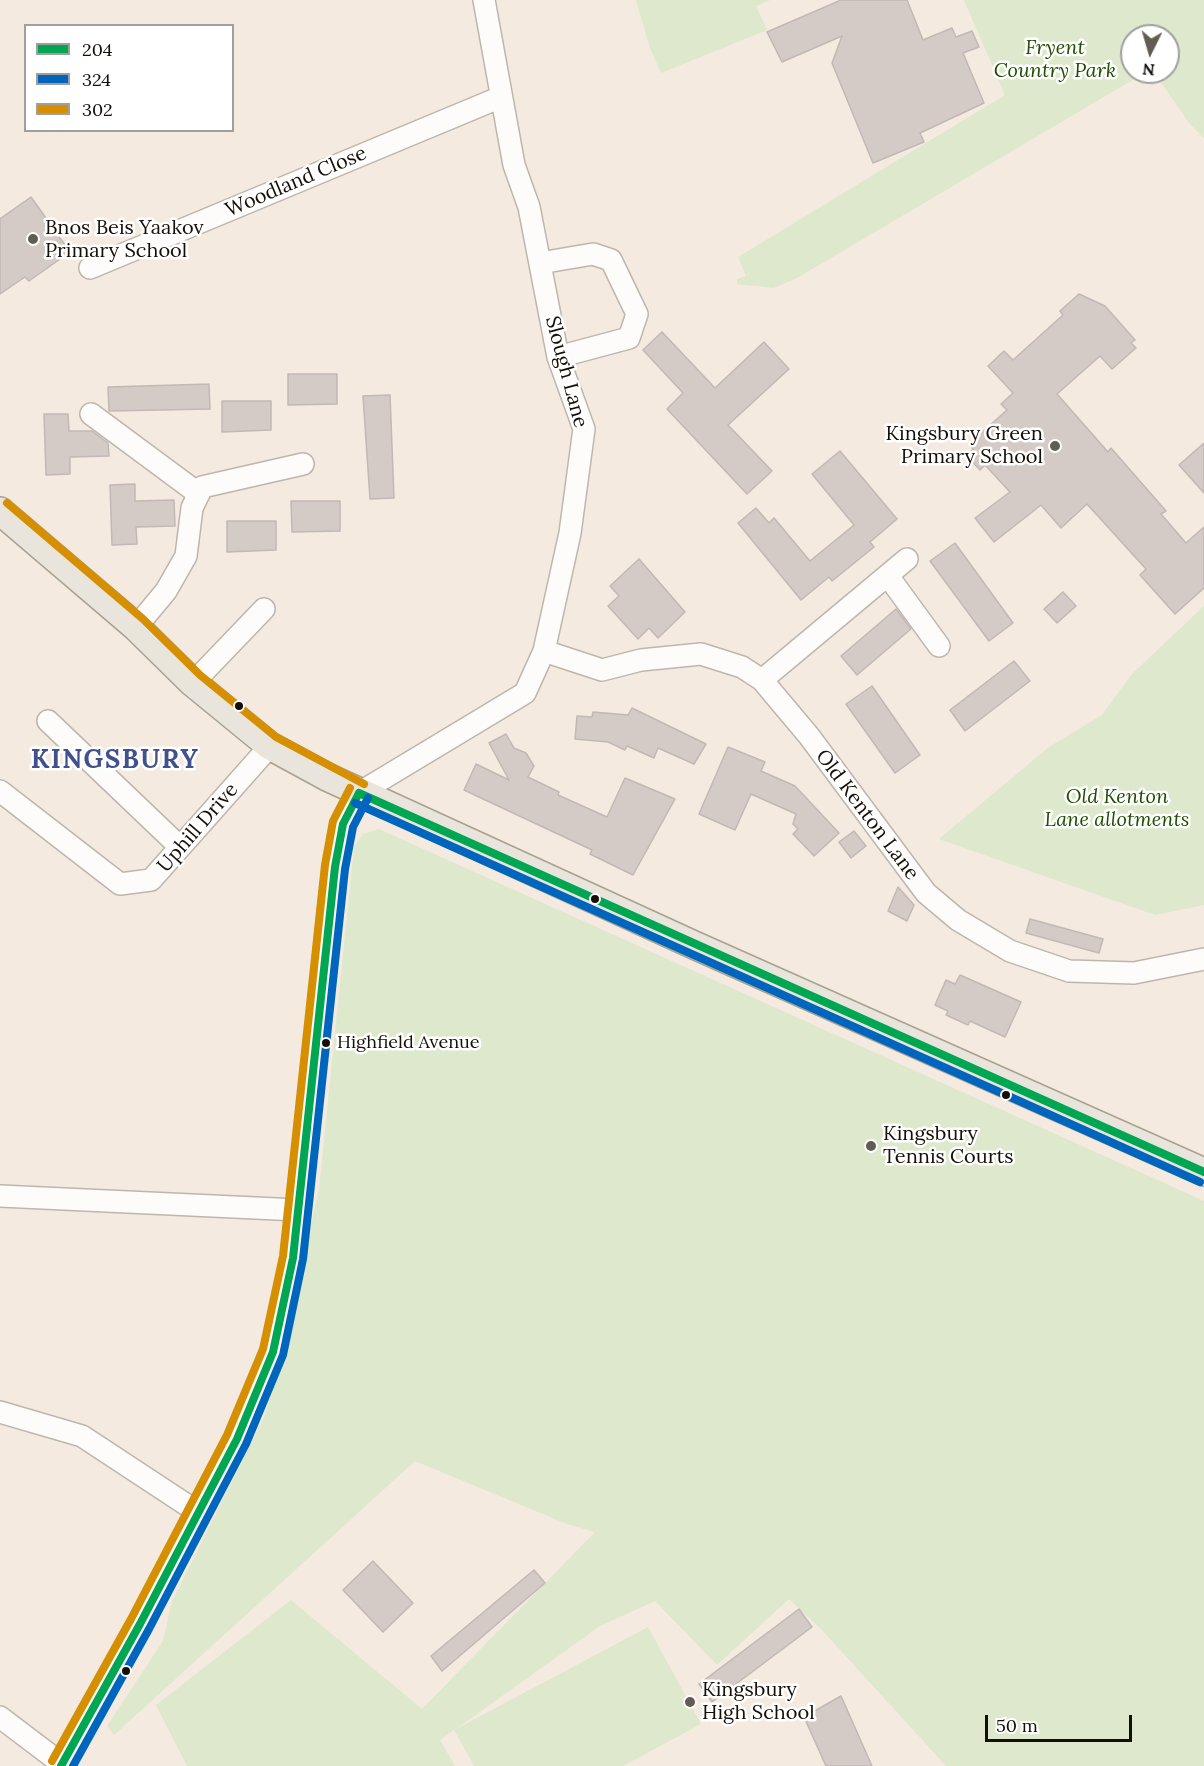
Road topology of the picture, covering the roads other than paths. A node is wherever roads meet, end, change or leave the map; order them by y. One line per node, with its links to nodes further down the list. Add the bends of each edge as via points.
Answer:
1 (484, 0): 2 (street, Slough Lane)
2 (501, 97): 3 (street, Slough Lane); 4 (street, Woodland Close)
3 (540, 262): 5 (street, Slough Lane); 5 (street, via 593,254 611,260 638,314 629,338)
4 (90, 268)
5 (558, 357): 15 (street, Slough Lane, via 584,429 570,533)
6 (91, 414): 8 (street)
7 (303, 464): 8 (street, via 202,488)
8 (199, 494): 13 (street, via 192,508 186,556 166,591)
9 (0, 511): 13 (main road)
10 (907, 559): 11 (street)
11 (888, 576): 14 (street); 16 (street)
12 (264, 609): 17 (street)
13 (136, 627): 17 (main road)
14 (939, 646)
15 (544, 651): 16 (street, Old Kenton Lane, via 602,670 641,660 701,654 742,667); 21 (street, Slough Lane, via 525,693)
16 (762, 680): 23 (street, Old Kenton Lane, via 809,736 926,893 958,920 1010,951 1070,971 1134,974)
17 (193, 683): 19 (main road)
18 (48, 721): 22 (street)
19 (270, 746): 21 (main road); 22 (street, Uphill Drive)
20 (0, 791): 22 (street, Uphill Drive, via 120,884 151,880)
21 (359, 793): 24 (main road); 26 (street, via 343,824 332,886)
22 (180, 847)
23 (1204, 959)
24 (1204, 1172)
25 (0, 1196): 26 (street)
26 (298, 1210): 28 (street, via 286,1299 273,1352 237,1439)
27 (0, 1412): 28 (street, via 82,1436)
28 (199, 1513): 30 (street)
29 (0, 1717): 30 (street)
30 (61, 1765)

